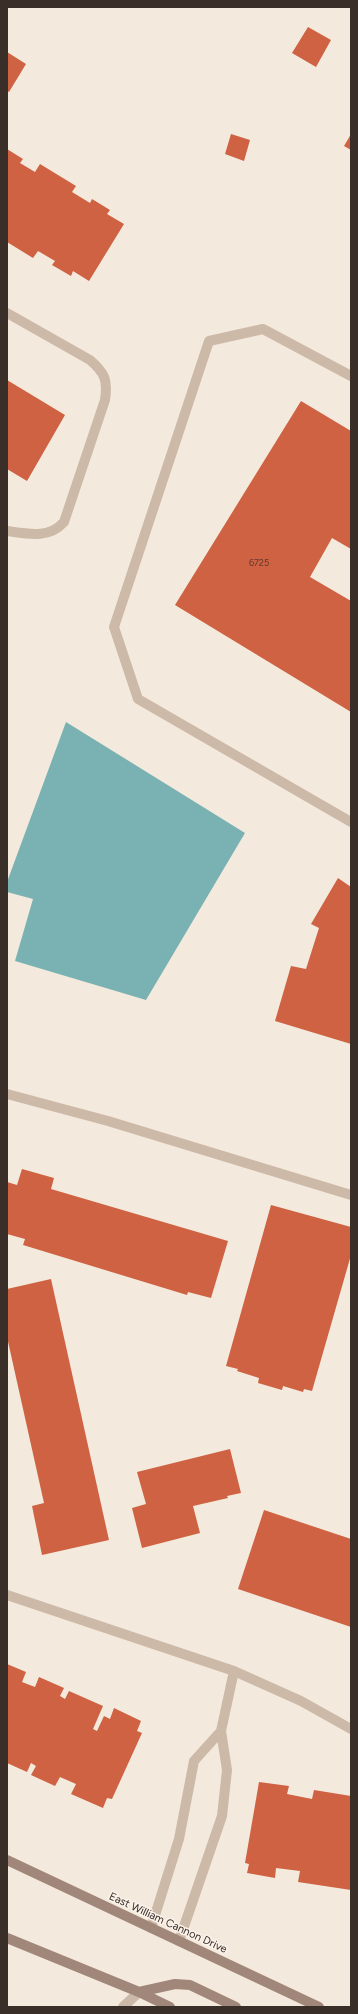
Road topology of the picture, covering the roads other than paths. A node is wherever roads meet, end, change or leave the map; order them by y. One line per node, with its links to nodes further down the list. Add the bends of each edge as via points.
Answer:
1 (7, 313): 3 (lane, via 90,360 101,370 106,387 105,400 64,522 58,529 45,534)
2 (351, 376): 4 (lane, via 263,329 209,341 114,627 138,699)
3 (7, 531)
4 (351, 822)
5 (7, 1094): 6 (lane)
6 (351, 1195)
7 (7, 1596): 8 (lane)
8 (234, 1671): 9 (lane, via 301,1701); 10 (lane)
9 (351, 1729)
10 (221, 1731): 12 (lane, via 194,1761 179,1839); 14 (lane, via 227,1770 222,1816)
11 (7, 1860): 12 (main road, East William Cannon Drive)
12 (151, 1928): 14 (main road, East William Cannon Drive)
13 (7, 1938): 15 (main road)
14 (179, 1941): 19 (main road, East William Cannon Drive)
15 (138, 1992): 16 (lane); 17 (main road); 18 (main road, via 175,1984 190,1985)
16 (123, 2007)
17 (170, 2007)
18 (236, 2007)
19 (319, 2007)

